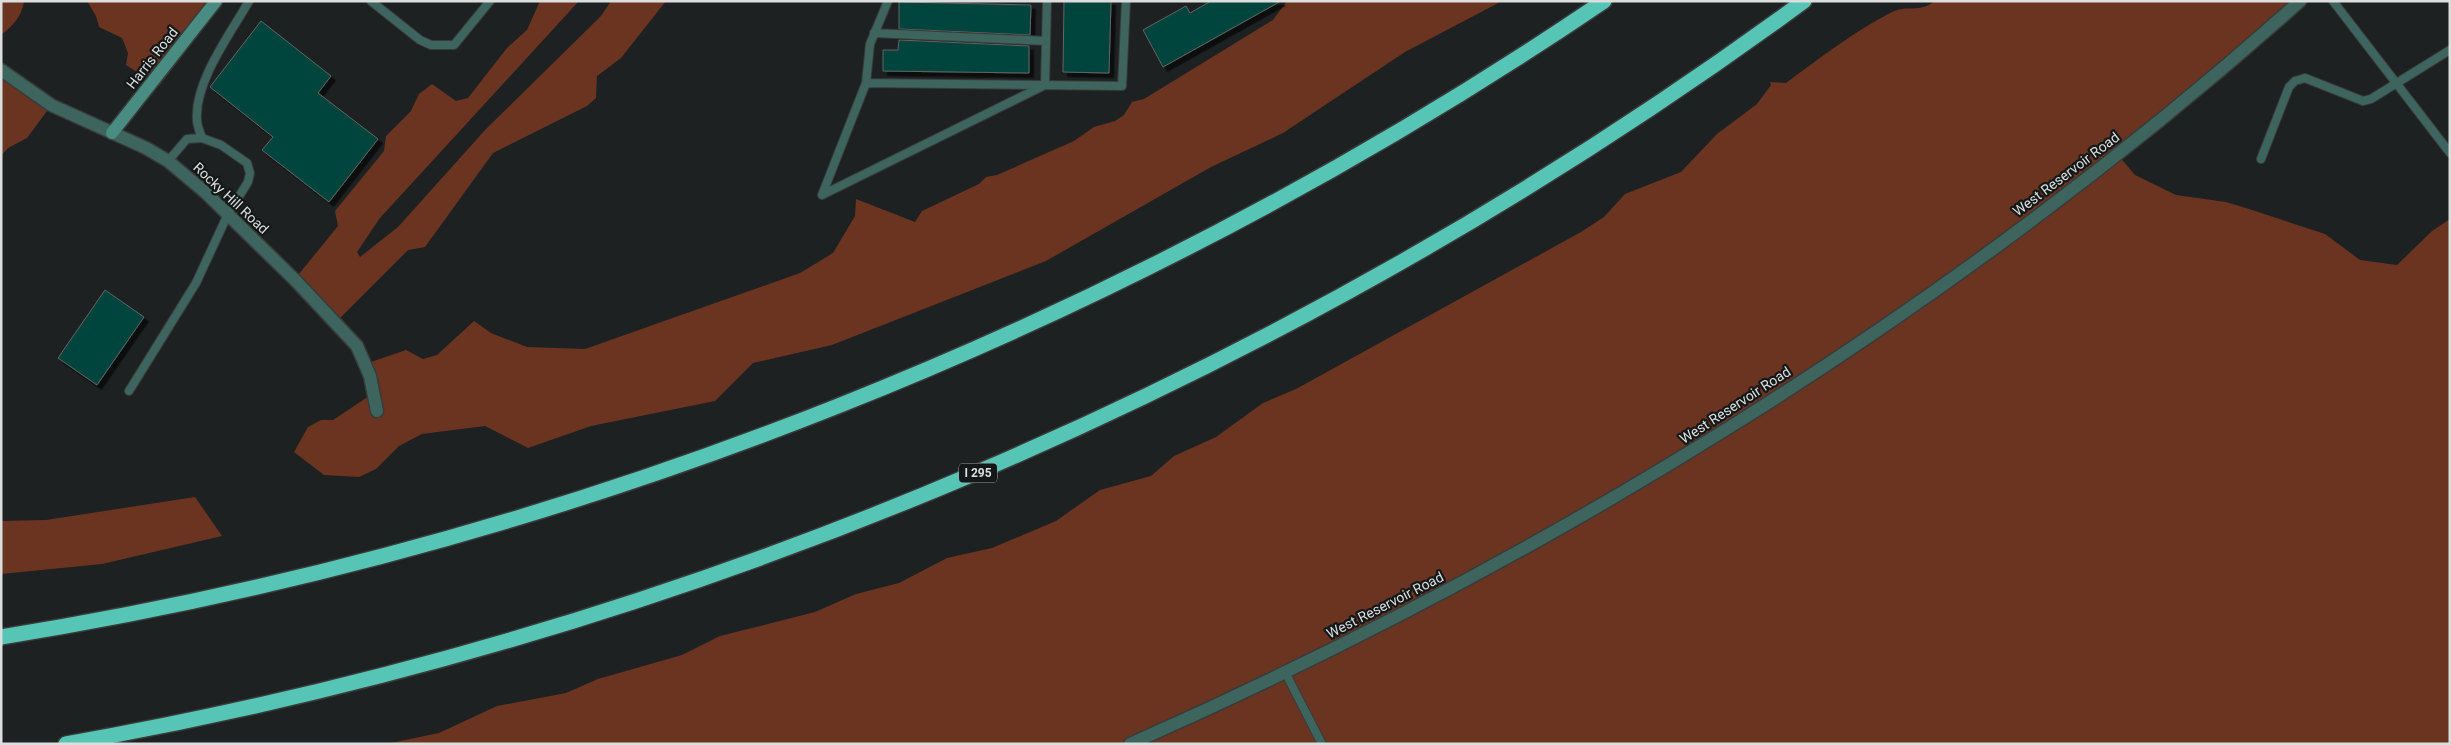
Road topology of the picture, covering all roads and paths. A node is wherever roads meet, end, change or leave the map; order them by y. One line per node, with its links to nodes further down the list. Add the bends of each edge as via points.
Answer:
1 (216, 1): 19 (street, Harris Road)
2 (249, 1): 20 (lane, via 207,74 199,99 197,120)
3 (371, 1): 4 (lane, via 420,40 431,45 454,45)
4 (490, 1)
5 (888, 1): 12 (lane)
6 (1047, 1): 13 (lane)
7 (1126, 1): 18 (lane, via 1122,86)
8 (1604, 1): 27 (highway, via 1436,108 1249,216 1065,307 835,406 607,489 400,552 206,598)
9 (1804, 1): 29 (highway, I 295, via 1620,129 1509,200 1395,266 1179,381 1042,446 859,522 611,610 485,647 239,710)
10 (2300, 1): 28 (street, West Reservoir Road, via 2247,49 2048,208 1823,366 1709,440 1577,519 1435,597)
11 (2332, 1): 17 (lane)
12 (874, 33): 13 (lane); 16 (lane)
13 (1046, 41): 18 (lane)
14 (2450, 50): 17 (lane)
15 (4, 77): 19 (street, Rocky Hill Road, via 51,105)
16 (866, 83): 18 (lane); 18 (lane, via 822,195)
17 (2395, 83): 21 (lane); 22 (lane, via 2363,101 2305,78 2294,81)
18 (1045, 85)
19 (112, 133): 23 (street, Rocky Hill Road)
20 (202, 138): 23 (lane, via 187,139); 24 (lane, via 221,145 247,164 248,182)
21 (2450, 153)
22 (2261, 158)
23 (168, 161): 24 (street, Rocky Hill Road)
24 (228, 214): 25 (lane, via 196,283); 26 (street, Rocky Hill Road, via 357,346 370,376)
25 (129, 391)
26 (377, 411)
27 (1, 638)
28 (1285, 672): 30 (street, West Reservoir Road); 31 (lane)
29 (66, 744)
30 (1130, 744)
31 (1322, 744)

